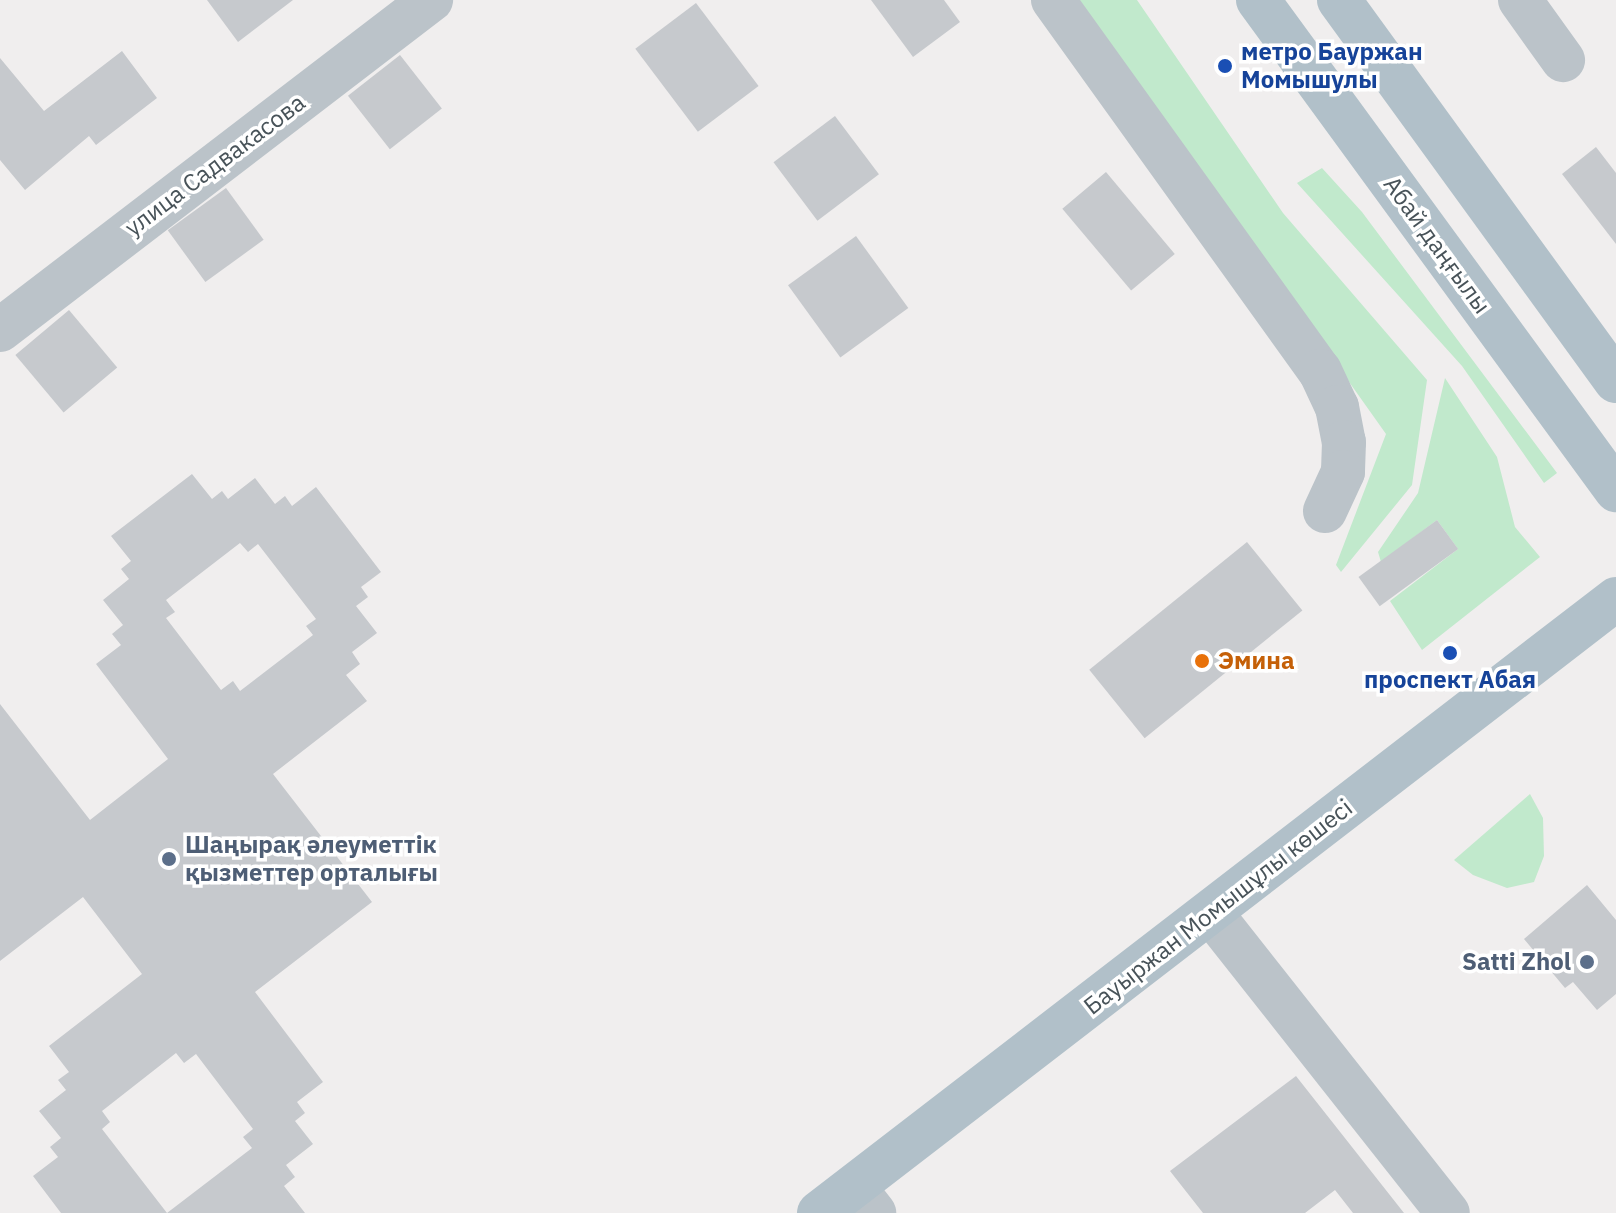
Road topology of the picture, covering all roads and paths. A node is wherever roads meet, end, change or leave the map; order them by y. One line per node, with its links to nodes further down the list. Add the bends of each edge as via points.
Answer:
1 (431, 0): 7 (street, улица Садвакасова)
2 (1053, 0): 10 (street, via 1320,371 1337,407 1344,442 1343,472)
3 (1258, 0): 9 (main road, Абай даңғылы)
4 (1339, 0): 8 (main road)
5 (1520, 0): 6 (street)
6 (1563, 60)
7 (0, 330)
8 (1616, 381)
9 (1616, 490)
10 (1325, 511)
11 (1616, 599): 12 (main road, Бауыржан Момышұлы көшесі)
12 (1211, 913): 13 (main road, Бауыржан Момышұлы көшесі); 15 (street)
13 (864, 1200): 14 (main road, Бауыржан Момышұлы көшесі)
14 (819, 1213)
15 (1448, 1213)

